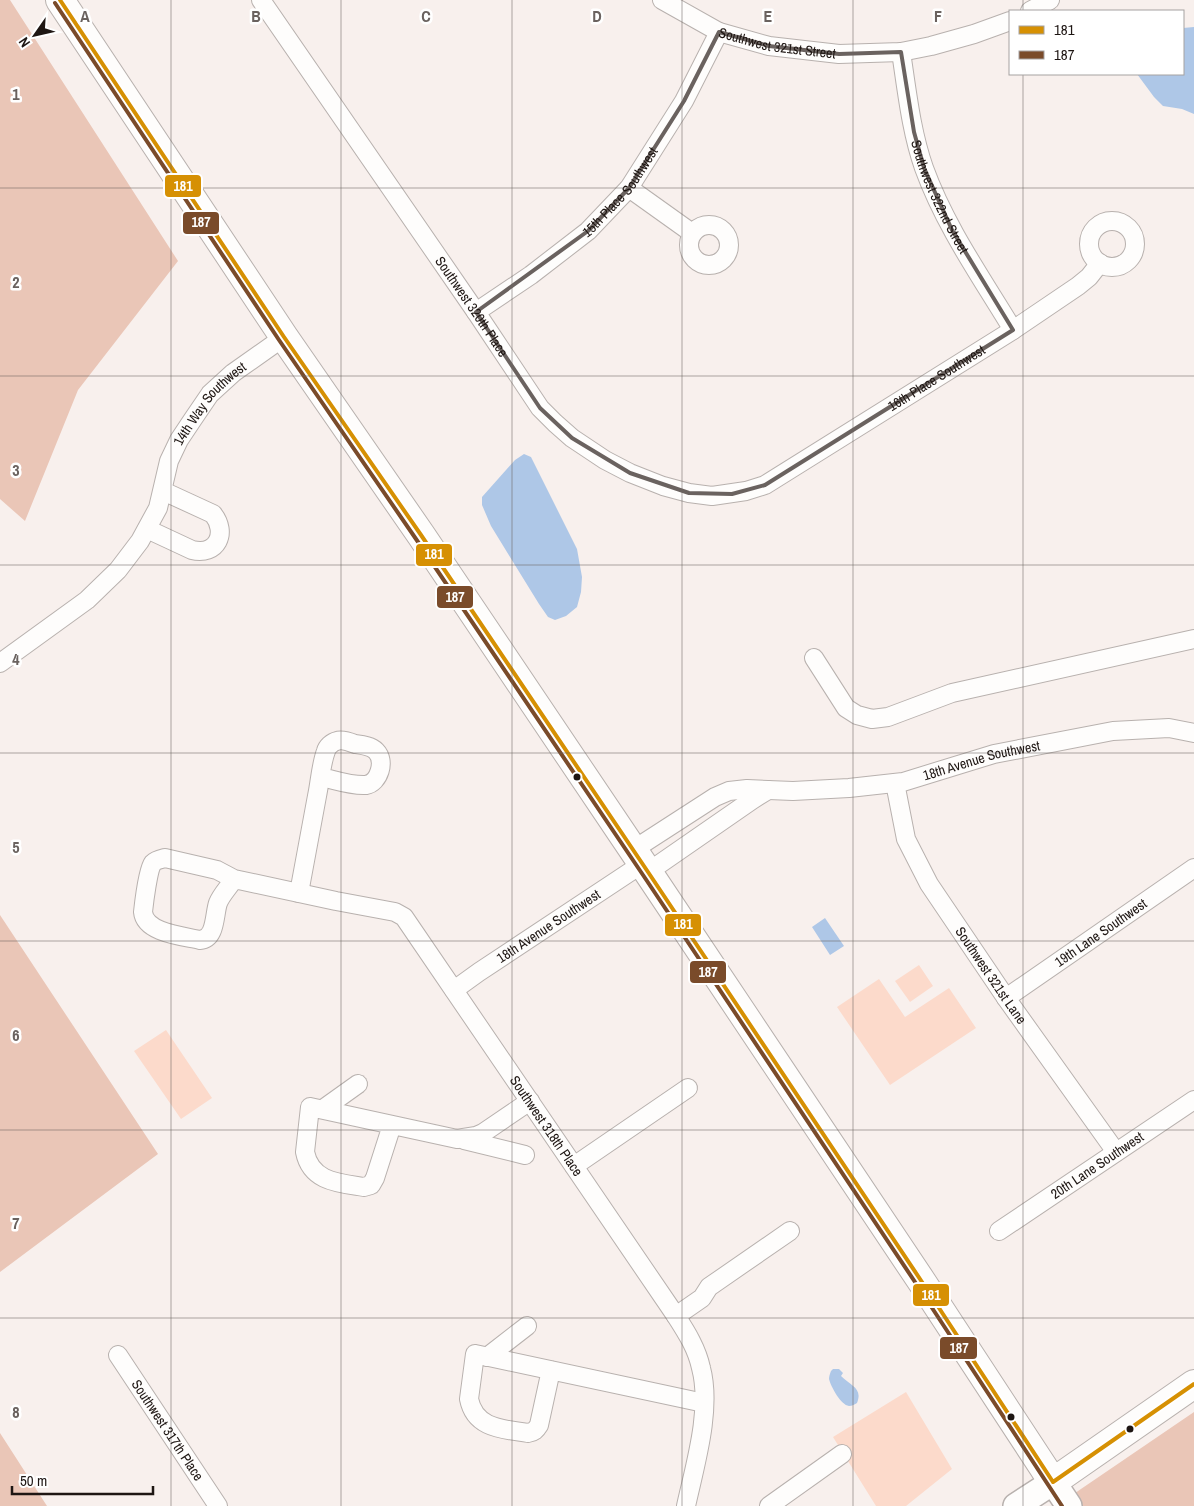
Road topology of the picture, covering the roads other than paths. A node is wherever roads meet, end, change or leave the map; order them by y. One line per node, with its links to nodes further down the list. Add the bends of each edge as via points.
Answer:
1 (60, 0): 14 (main road)
2 (261, 0): 12 (street, Southwest 320th Place)
3 (662, 0): 7 (street, Southwest 321st Street)
4 (1050, 0): 5 (street)
5 (1032, 10)
6 (1009, 21): 8 (street, Southwest 321st Street, via 974,34)
7 (719, 32): 8 (street, Southwest 321st Street, via 769,46 839,54); 9 (street, 15th Place Southwest, via 684,101)
8 (901, 52): 13 (street, Southwest 322nd Street, via 914,132 924,168 952,230)
9 (630, 188): 10 (street); 12 (street, 15th Place Southwest, via 588,231)
10 (692, 233)
11 (1100, 263): 13 (street, 16th Place Southwest, via 1078,286)
12 (476, 312): 15 (street, Southwest 320th Place, via 540,408 572,438 605,460 663,486 689,493 732,494)
13 (1013, 330): 15 (street, 16th Place Southwest)
14 (284, 337): 16 (street, 14th Way Southwest, via 233,373 210,394 179,440 169,461); 25 (main road)
15 (765, 485)
16 (162, 491): 17 (street, 14th Way Southwest, via 158,508); 17 (street, via 213,514 220,527 218,541 213,547 199,552)
17 (146, 529): 20 (street, 14th Way Southwest, via 118,570 87,600)
18 (1194, 639): 19 (street, via 952,693 888,717 872,719 846,708)
19 (814, 658)
20 (0, 663)
21 (1194, 734): 23 (street, 18th Avenue Southwest, via 1169,728 1113,731 994,754)
22 (321, 776): 28 (street)
23 (896, 783): 24 (street, 18th Avenue Southwest); 30 (street, Southwest 321st Lane, via 906,839 929,884)
24 (769, 790): 25 (street, 18th Avenue Southwest); 25 (street, 18th Avenue Southwest, via 747,789 715,797)
25 (641, 862): 29 (street, 18th Avenue Southwest); 51 (main road)
26 (1194, 868): 30 (street, 19th Lane Southwest)
27 (234, 879): 27 (street, Southwest 318th Place, via 217,870 165,858 158,860 150,870 143,917 164,932 204,940 211,932 218,902); 28 (street, Southwest 318th Place)
28 (300, 893): 29 (street, Southwest 318th Place, via 401,914)
29 (454, 990): 34 (street, Southwest 318th Place)
30 (1006, 998): 38 (street, Southwest 321st Lane)
31 (358, 1084): 35 (street)
32 (688, 1088): 40 (street)
33 (1194, 1100): 38 (street, 20th Lane Southwest)
34 (530, 1101): 37 (street, via 483,1133); 40 (street, Southwest 318th Place)
35 (323, 1110): 36 (street); 36 (street, via 310,1107 305,1152 313,1169 330,1181 364,1187 371,1184)
36 (392, 1125): 37 (street)
37 (456, 1138): 39 (street)
38 (1116, 1152): 42 (street, 20th Lane Southwest)
39 (524, 1155)
40 (574, 1166): 43 (street, Southwest 318th Place)
41 (790, 1231): 43 (street, via 709,1287 698,1301)
42 (998, 1231)
43 (676, 1316): 49 (street, Southwest 318th Place, via 691,1340 701,1367)
44 (527, 1326): 46 (street)
45 (118, 1355): 52 (street, Southwest 317th Place)
46 (487, 1357): 47 (street); 47 (street, via 475,1354 469,1398 478,1416 494,1428 528,1433 535,1431)
47 (551, 1370): 49 (street)
48 (1194, 1384): 51 (main road)
49 (704, 1403): 53 (street, Southwest 318th Place)
50 (842, 1454): 54 (street)
51 (1053, 1482): 55 (main road); 56 (main road)
52 (218, 1506)
53 (686, 1506)
54 (769, 1506)
55 (1016, 1506)
56 (1069, 1506)

